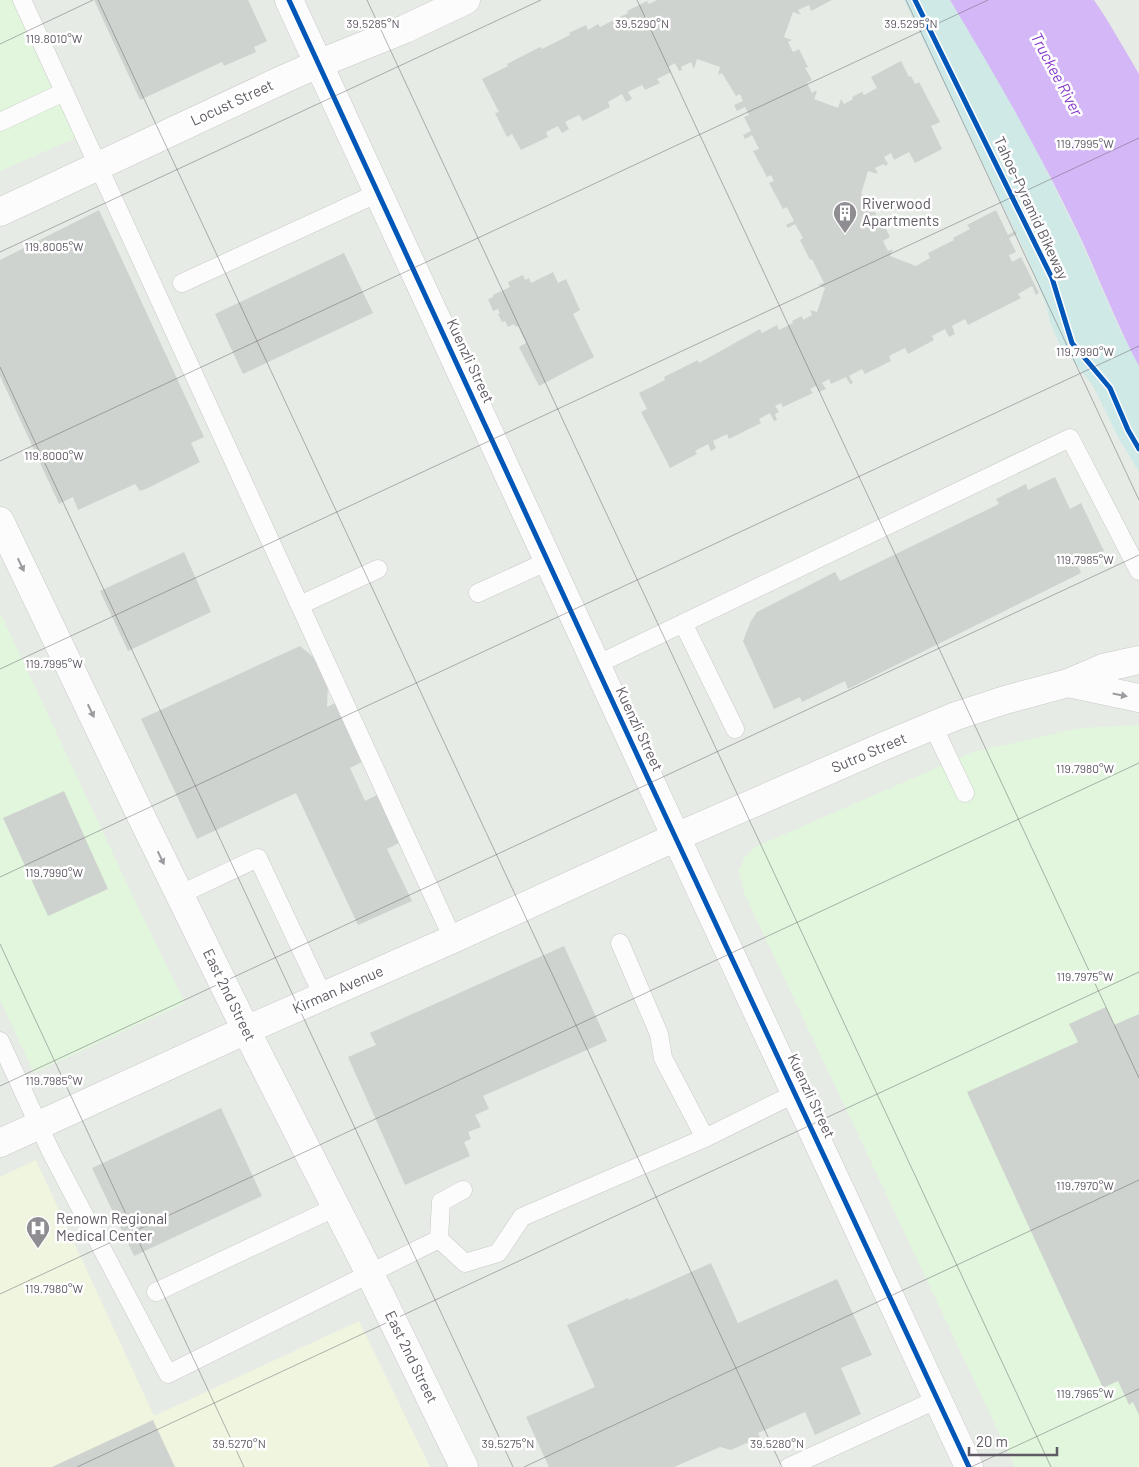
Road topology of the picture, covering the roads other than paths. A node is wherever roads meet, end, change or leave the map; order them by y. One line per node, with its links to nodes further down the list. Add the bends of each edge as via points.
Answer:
1 (22, 0): 5 (lane)
2 (289, 0): 4 (main road, Kuenzli Street)
3 (466, 0): 4 (main road, Locust Street)
4 (318, 64): 7 (main road, Locust Street); 8 (main road, Kuenzli Street)
5 (64, 92): 6 (lane); 7 (lane)
6 (0, 122)
7 (98, 166): 9 (main road, Locust Street); 16 (lane)
8 (378, 193): 10 (lane); 12 (main road, Kuenzli Street)
9 (0, 212)
10 (182, 283)
11 (0, 521): 26 (main road, East 2nd Street, one-way to 26)
12 (548, 561): 15 (lane); 19 (main road, Kuenzli Street)
13 (378, 569): 16 (lane)
14 (1139, 571): 17 (lane, via 1070,438)
15 (478, 593)
16 (300, 605): 27 (lane)
17 (683, 623): 19 (lane); 23 (lane)
18 (1139, 660): 20 (main road, Sutro Street, via 1104,668)
19 (596, 665): 25 (main road, Kuenzli Street)
20 (1068, 683): 21 (main road, Sutro Street, one-way to 21); 22 (main road, Sutro Street, via 1005,700)
21 (1139, 698)
22 (933, 726): 24 (lane); 25 (main road, Sutro Street)
23 (735, 729)
24 (965, 793)
25 (676, 837): 27 (main road, Kirman Avenue); 32 (main road, Kuenzli Street)
26 (179, 895): 29 (lane, via 258,858); 30 (main road, East 2nd Street)
27 (453, 939): 29 (main road, Kirman Avenue)
28 (620, 943): 34 (lane, via 659,1034 662,1058)
29 (323, 996): 30 (main road, Kirman Avenue)
30 (246, 1030): 33 (main road, Kirman Avenue); 37 (main road, East 2nd Street)
31 (0, 1041): 33 (lane)
32 (796, 1093): 34 (lane); 41 (main road, Kuenzli Street)
33 (39, 1125): 35 (main road, Kirman Avenue); 39 (lane, via 168,1374)
34 (704, 1138): 38 (lane, via 522,1217 498,1253 465,1263)
35 (0, 1143)
36 (463, 1190): 38 (lane, via 441,1202)
37 (336, 1207): 39 (main road, East 2nd Street); 40 (lane)
38 (439, 1239): 39 (lane)
39 (370, 1274): 42 (main road, East 2nd Street)
40 (156, 1292)
41 (938, 1399): 43 (lane); 44 (main road, Kuenzli Street)
42 (464, 1467)
43 (789, 1467)
44 (969, 1467)

